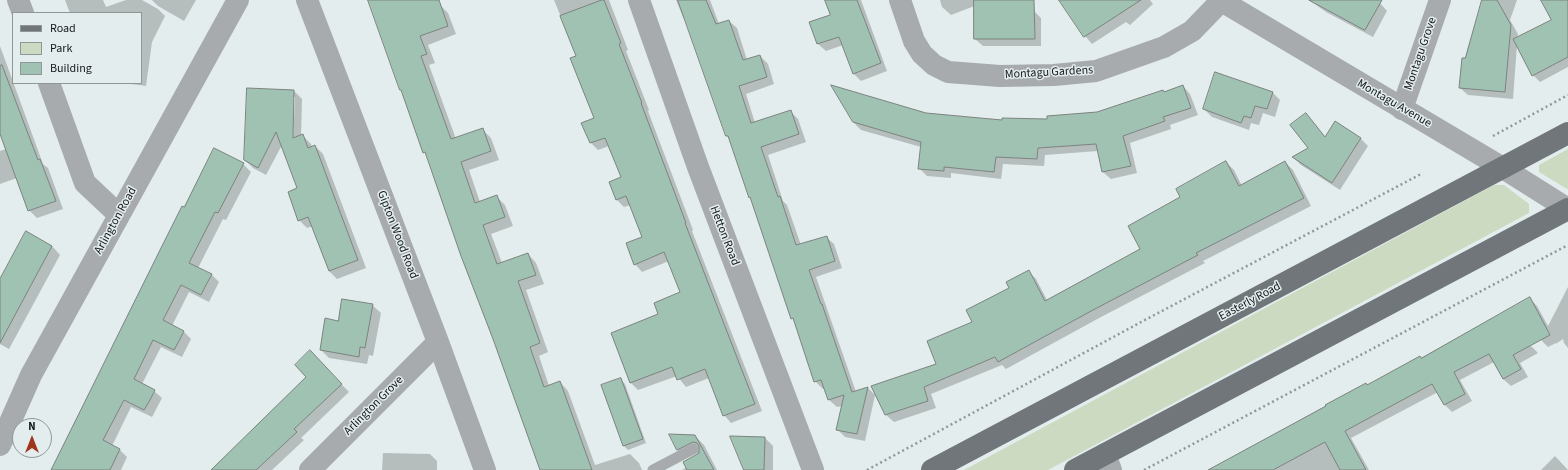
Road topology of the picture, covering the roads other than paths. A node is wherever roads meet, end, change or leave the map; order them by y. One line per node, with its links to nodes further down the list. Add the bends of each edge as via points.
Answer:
1 (18, 0): 8 (street)
2 (238, 0): 14 (street, Arlington Road)
3 (307, 0): 15 (street, Gipton Wood Road)
4 (639, 0): 22 (street, Hetton Road, via 698,167)
5 (900, 0): 6 (street, Montagu Gardens, via 914,41 922,54 934,65 948,72 1000,76 1096,71 1164,47 1192,31)
6 (1220, 0): 10 (street, Montagu Avenue)
7 (1440, 0): 10 (street, Montagu Grove)
8 (23, 12)
9 (49, 84): 14 (street, via 85,183)
10 (1402, 108): 12 (street, Montagu Avenue)
11 (1568, 133): 12 (main road, Easterly Road)
12 (1504, 168): 13 (street, Montagu Avenue); 23 (main road, Easterly Road)
13 (1568, 209): 18 (main road)
14 (119, 215): 16 (street, Arlington Road, via 31,375)
15 (438, 342): 19 (street, Arlington Grove); 20 (street, Gipton Wood Road)
16 (0, 445)
17 (693, 449): 21 (lane)
18 (1108, 462): 24 (main road)
19 (310, 470)
20 (485, 470)
21 (653, 470)
22 (813, 470)
23 (932, 470)
24 (1075, 470)

